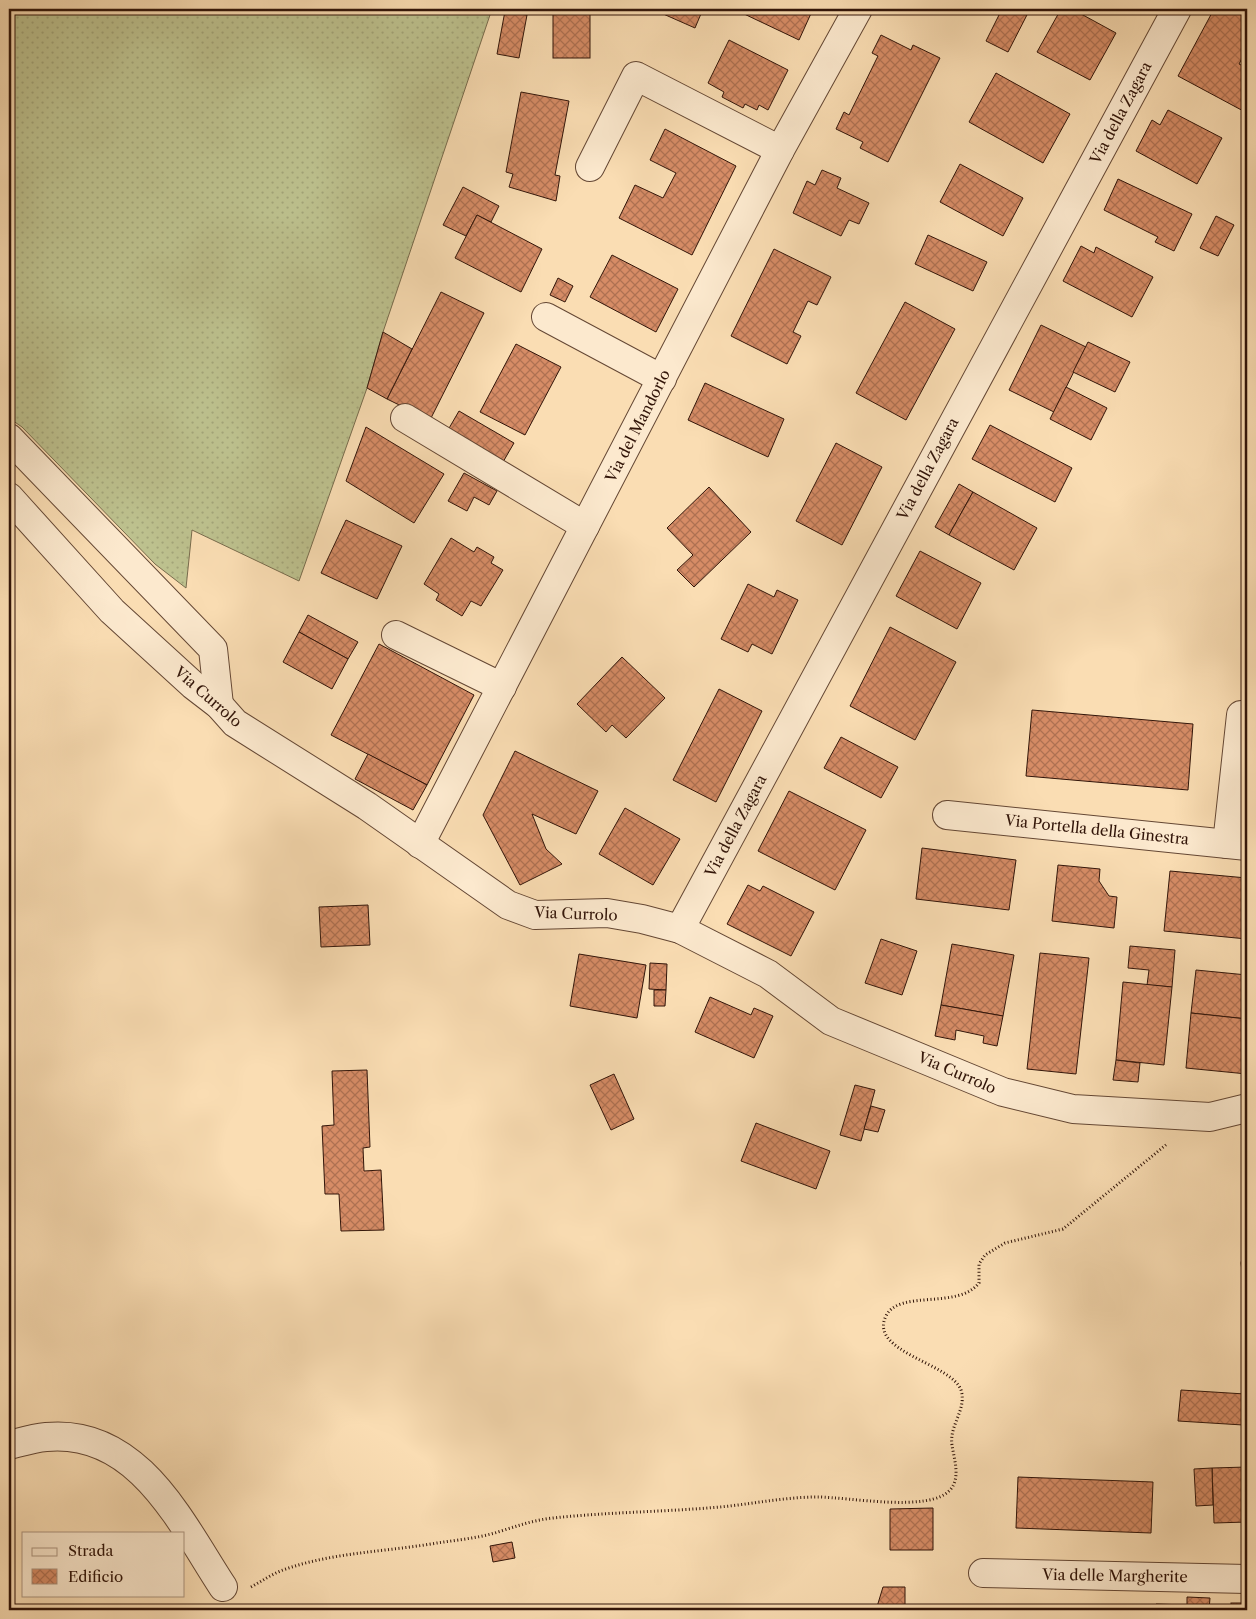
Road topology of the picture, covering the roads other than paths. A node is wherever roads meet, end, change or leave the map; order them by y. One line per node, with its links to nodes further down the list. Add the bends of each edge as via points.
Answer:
1 (858, 9): 3 (street, Via del Mandorlo)
2 (1177, 9): 18 (street, Via della Zagara)
3 (780, 150): 4 (street, via 636,76); 6 (street, Via del Mandorlo)
4 (590, 167)
5 (546, 317): 6 (street)
6 (662, 379): 10 (street, Via del Mandorlo)
7 (405, 418): 10 (street)
8 (9, 438): 13 (street, via 213,649)
9 (9, 497): 13 (street, Via Currolo, via 112,611)
10 (586, 526): 12 (street, Via del Mandorlo)
11 (396, 635): 12 (street)
12 (502, 687): 16 (street, Via del Mandorlo)
13 (219, 705): 16 (street, Via Currolo, via 235,723 352,796)
14 (1241, 714): 17 (street)
15 (947, 815): 17 (street, Via Portella della Ginestra)
16 (420, 844): 18 (street, Via Currolo, via 508,905 535,915 607,913)
17 (1237, 845)
18 (680, 930): 19 (street, Via Currolo, via 768,974 831,1021 1003,1092 1073,1109 1210,1118)
19 (1247, 1108)
20 (9, 1445): 23 (street, via 46,1436 74,1438 100,1444 126,1458 159,1489)
21 (983, 1574): 22 (street, Via delle Margherite)
22 (1247, 1579)
23 (223, 1587)

